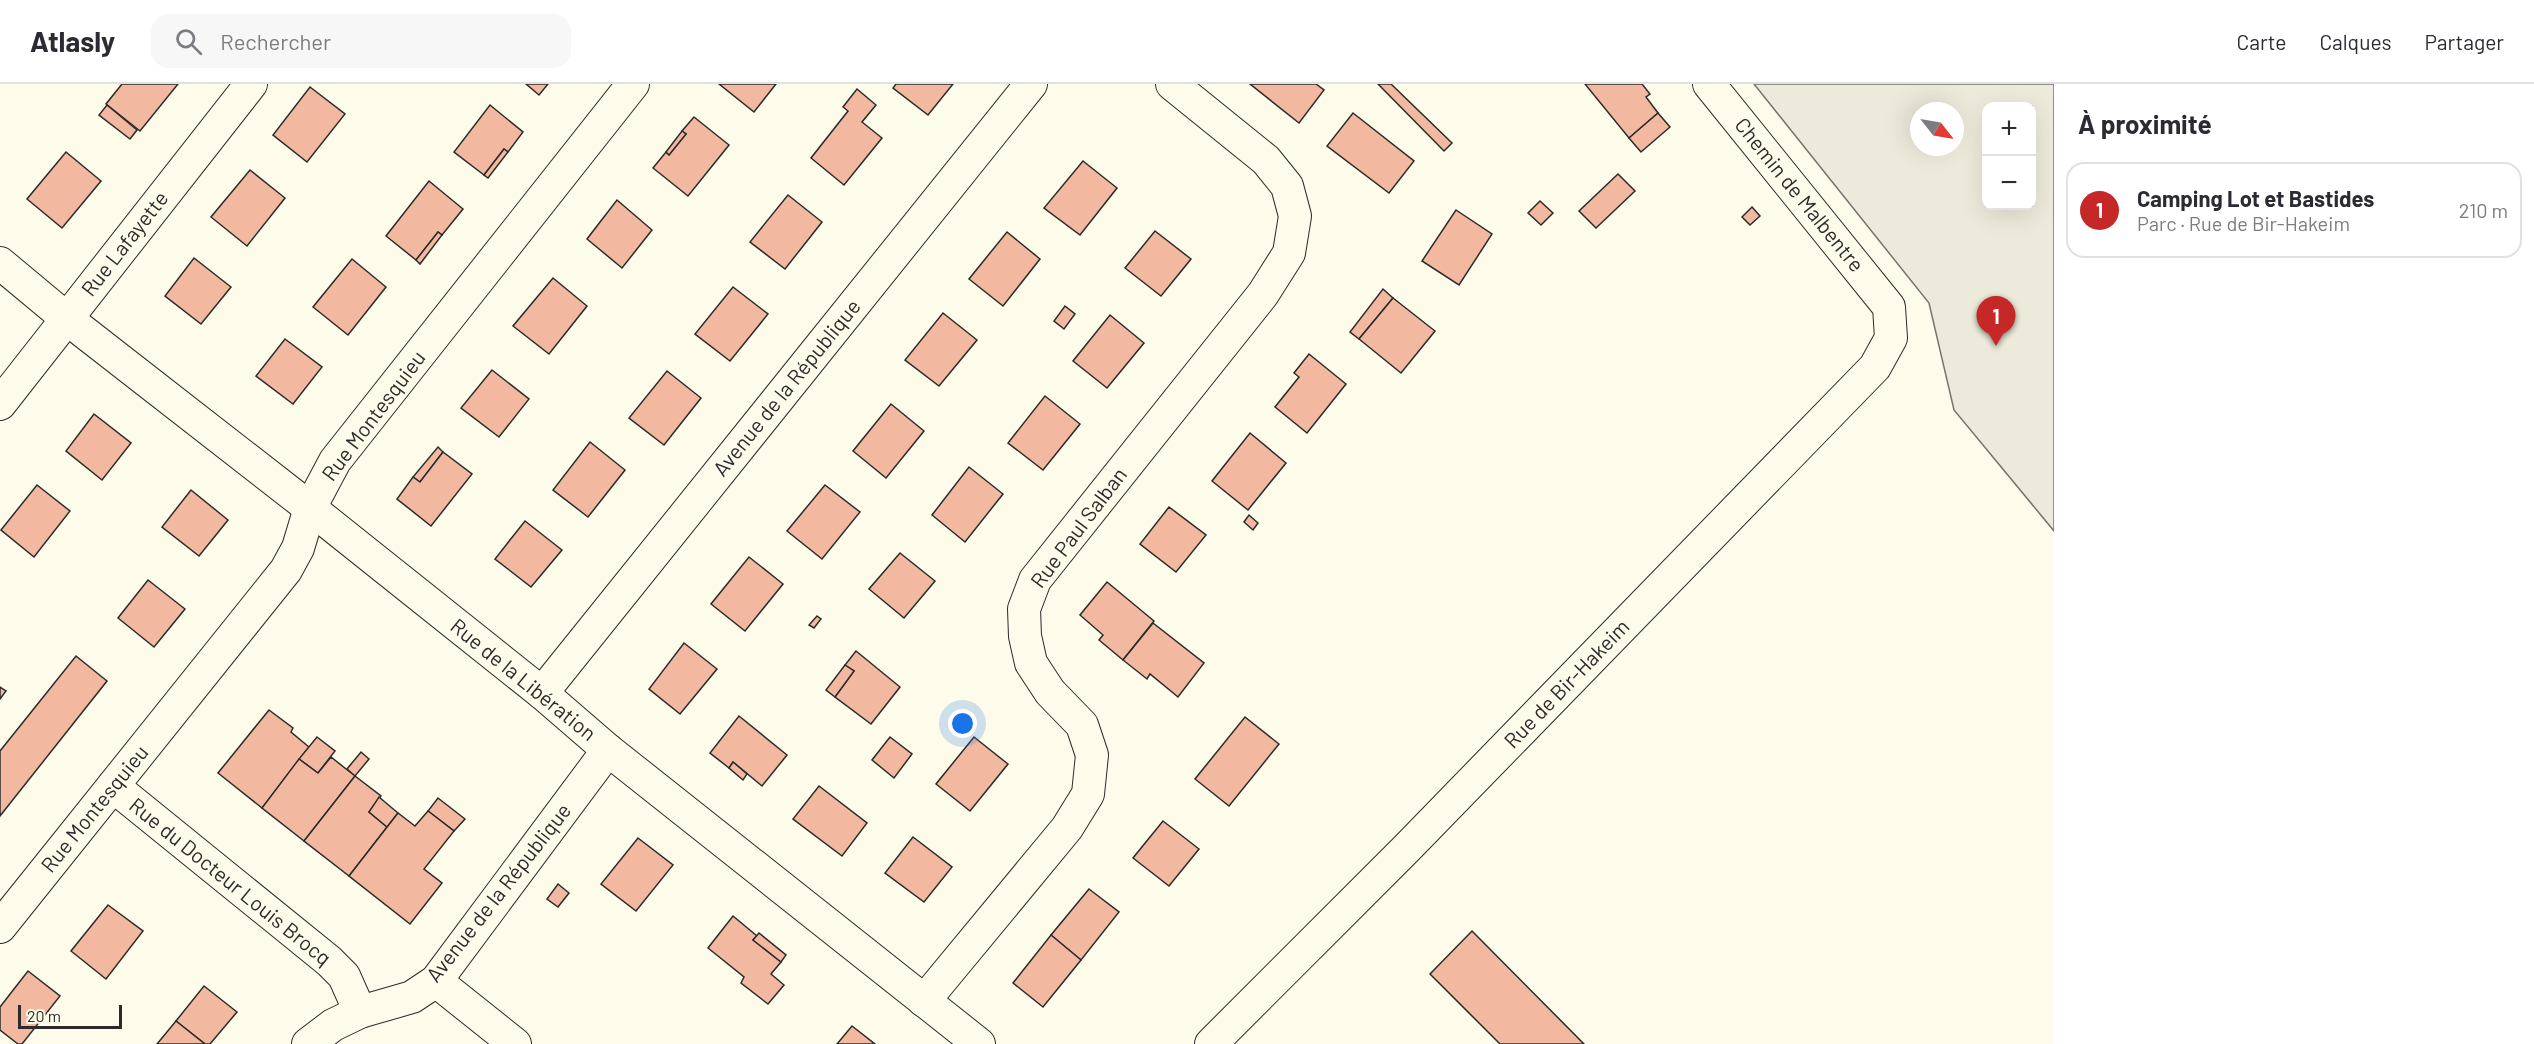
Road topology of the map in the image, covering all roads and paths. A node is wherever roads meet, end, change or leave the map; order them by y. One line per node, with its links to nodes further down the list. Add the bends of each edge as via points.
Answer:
1 (251, 84): 8 (street, Rue Lafayette)
2 (633, 84): 10 (street, Rue Montesquieu, via 335,461)
3 (1032, 84): 11 (street, Avenue de la République)
4 (1172, 84): 16 (street, Rue Paul Salban, via 1266,160 1287,186 1295,216 1289,253 1263,294 1035,580 1024,609 1031,663 1050,692 1082,724 1092,755 1088,794 1067,828)
5 (1709, 84): 7 (street, Chemin de Malbentre)
6 (0, 263): 8 (street, Rue de la Libération)
7 (1889, 307): 21 (street, Rue de Bir-Hakeim, via 1891,338 1875,367)
8 (66, 318): 9 (street, Rue Lafayette); 10 (street, Rue de la Libération)
9 (0, 404)
10 (310, 508): 11 (street, Rue de la Libération); 13 (street, Rue Montesquieu, via 298,548 286,570)
11 (542, 693): 12 (street, Rue de la Libération)
12 (608, 750): 15 (street, Avenue de la République); 16 (street, Rue de la Libération)
13 (113, 786): 14 (street, Rue Montesquieu); 17 (street, Rue du Docteur Louis Brocq, via 330,961 344,976)
14 (0, 927)
15 (436, 981): 17 (street, Avenue de la République, via 412,997); 19 (street)
16 (924, 1001): 20 (street, Rue de la Libération)
17 (360, 1012): 18 (street, Avenue de la République, via 333,1025)
18 (308, 1044)
19 (515, 1044)
20 (979, 1044)
21 (1211, 1044)

